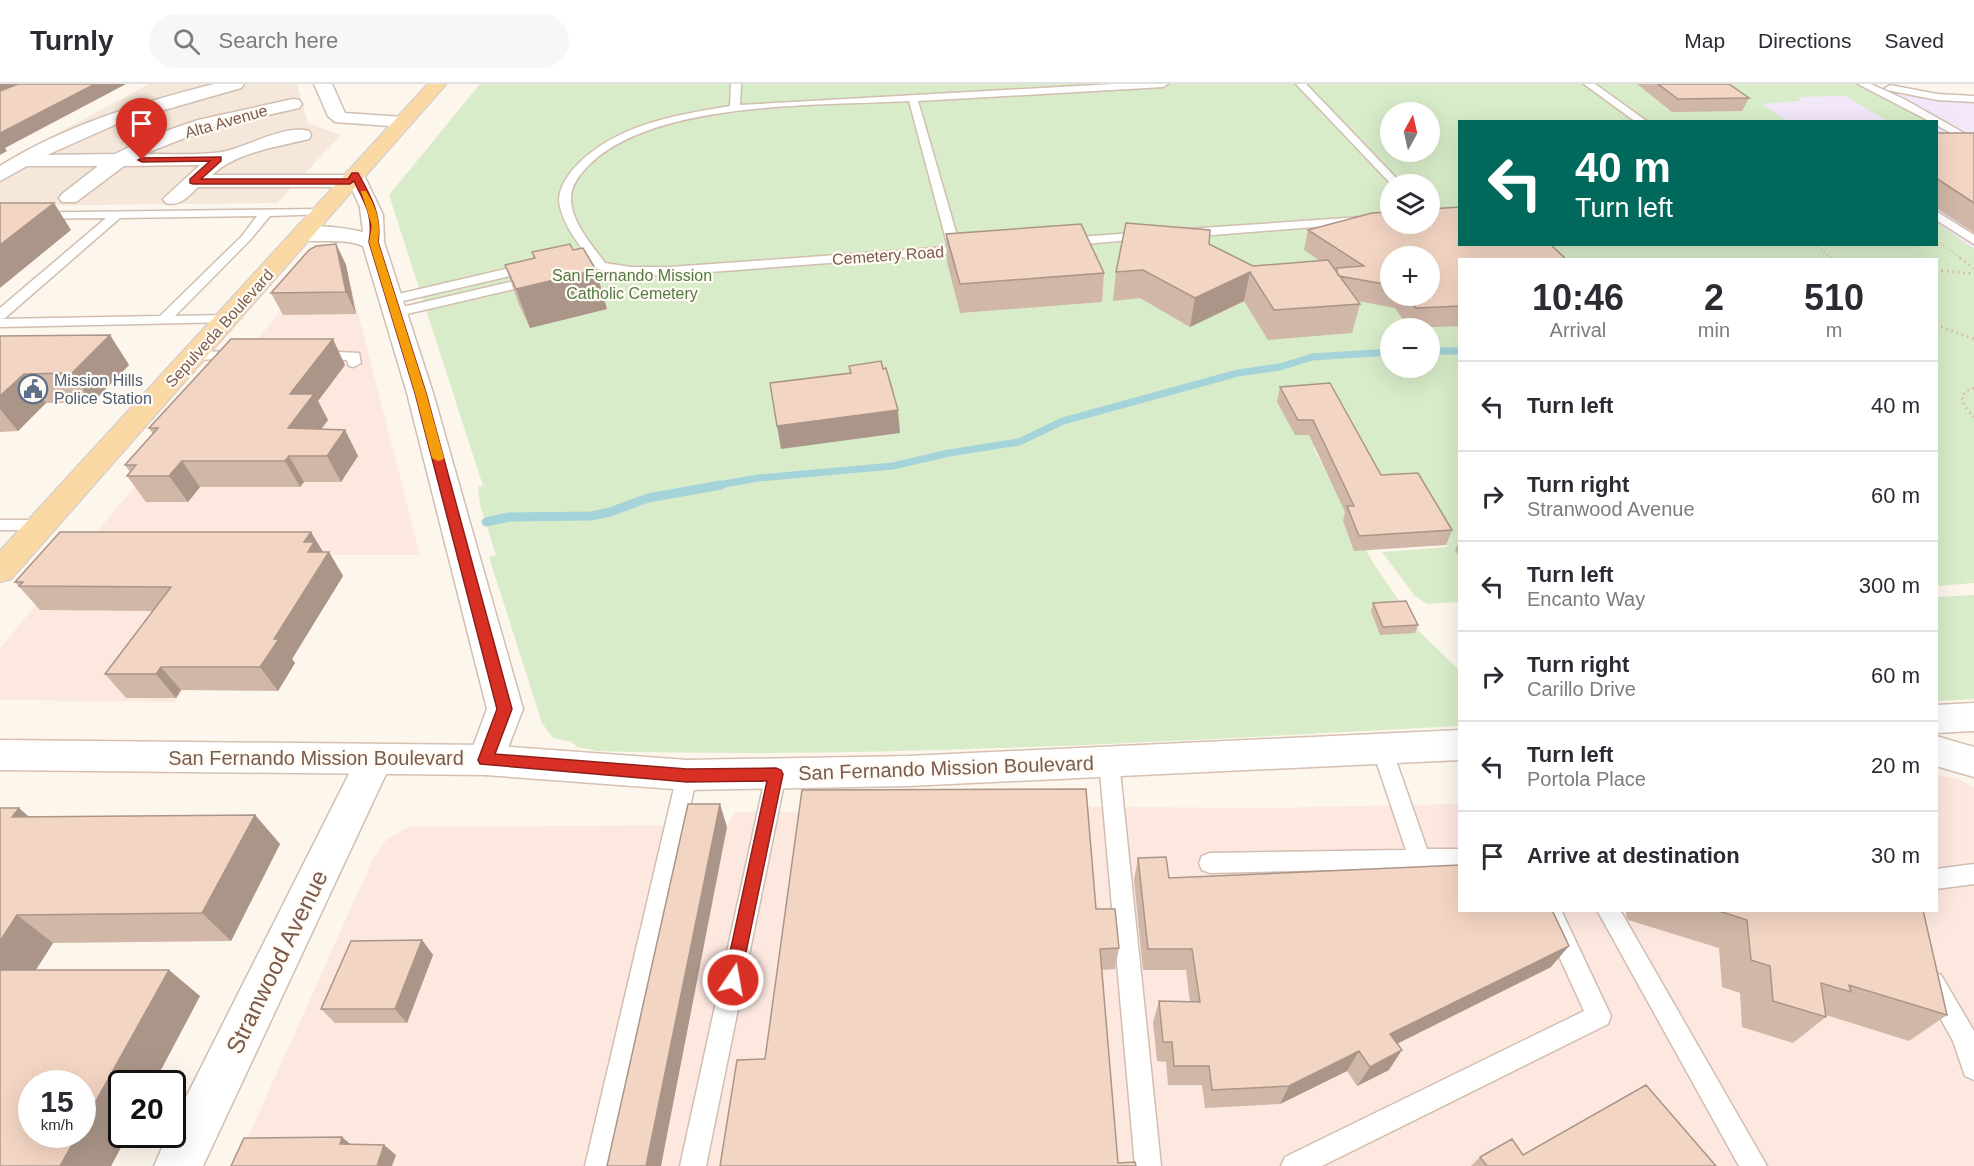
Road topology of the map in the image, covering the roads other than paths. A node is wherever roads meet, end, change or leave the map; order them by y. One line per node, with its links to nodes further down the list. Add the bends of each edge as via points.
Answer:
1 (235, 84): 24 (street, via 134,112 54,143)
2 (323, 84): 17 (street, via 341,118)
3 (437, 84): 17 (main road, Sepulveda Boulevard)
4 (736, 84): 13 (lane)
5 (1163, 84): 10 (lane)
6 (1301, 84): 25 (lane)
7 (1589, 84): 14 (lane)
8 (1863, 84): 15 (lane)
9 (1876, 84): 11 (lane, via 1937,97)
10 (913, 98): 13 (lane); 44 (lane)
11 (1974, 99)
12 (293, 104): 23 (street, Alta Avenue, via 201,126)
13 (735, 108): 44 (lane, Cemetery Road, via 658,124 628,135 585,162 571,179 565,200 595,267 670,271)
14 (1640, 120)
15 (1935, 120)
16 (1938, 121): 19 (lane)
17 (403, 122): 27 (main road, Sepulveda Boulevard)
18 (1973, 131): 19 (lane)
19 (1959, 133): 21 (lane)
20 (302, 135): 22 (street)
21 (1938, 136)
22 (218, 159): 23 (street); 28 (street)
23 (120, 160): 24 (street); 29 (street, Alta Avenue)
24 (21, 161): 26 (street)
25 (1387, 174)
26 (0, 176)
27 (352, 178): 28 (street); 31 (main road, Sepulveda Boulevard); 41 (street, via 374,214)
28 (193, 181): 30 (street)
29 (69, 198)
30 (173, 198)
31 (322, 212): 32 (lane); 37 (main road, Sepulveda Boulevard)
32 (266, 213): 33 (lane); 50 (lane)
33 (117, 215): 35 (lane); 48 (lane)
34 (1938, 215): 40 (lane)
35 (0, 216)
36 (1380, 219): 38 (lane)
37 (303, 234): 41 (street, via 345,234); 49 (main road, Sepulveda Boulevard)
38 (1179, 234)
39 (1155, 236): 42 (lane)
40 (1974, 240)
41 (373, 242): 47 (street)
42 (1049, 243)
43 (979, 249): 44 (lane, Cemetery Road)
44 (955, 250)
45 (548, 264): 47 (lane)
46 (555, 276): 47 (lane)
47 (392, 306): 66 (street, via 420,393 505,709)
48 (0, 315)
49 (227, 319): 50 (lane); 54 (main road, Sepulveda Boulevard)
50 (164, 320): 51 (lane)
51 (0, 323)
52 (252, 354): 54 (lane)
53 (308, 355): 55 (lane, via 354,356)
54 (193, 356): 57 (main road, Sepulveda Boulevard)
55 (354, 363)
56 (0, 525): 57 (lane)
57 (42, 525): 58 (main road, Sepulveda Boulevard)
58 (0, 571)
59 (1974, 717): 60 (street)
60 (1938, 719)
61 (1458, 745): 62 (street, San Fernando Mission Boulevard)
62 (1382, 749): 67 (street, San Fernando Mission Boulevard); 72 (lane)
63 (1938, 752): 68 (street)
64 (0, 755): 65 (street, San Fernando Mission Boulevard)
65 (375, 759): 66 (street, San Fernando Mission Boulevard); 81 (street, Stranwood Avenue)
66 (486, 760): 70 (street, San Fernando Mission Boulevard)
67 (1109, 761): 69 (street, San Fernando Mission Boulevard); 84 (lane)
68 (1974, 762)
69 (776, 774): 70 (street, San Fernando Mission Boulevard); 83 (lane)
70 (687, 775): 82 (lane)
71 (1458, 858): 72 (lane)
72 (1420, 859): 73 (lane)
73 (1210, 863)
74 (1974, 874): 75 (lane)
75 (1938, 879)
76 (1550, 912): 85 (lane, via 1599,1016)
77 (1609, 912): 86 (lane)
78 (1925, 967): 79 (lane, via 1941,1000)
79 (1969, 1037): 80 (lane)
80 (1974, 1067)
81 (178, 1166)
82 (598, 1166)
83 (693, 1166)
84 (1148, 1166)
85 (1294, 1166)
86 (1754, 1166)

